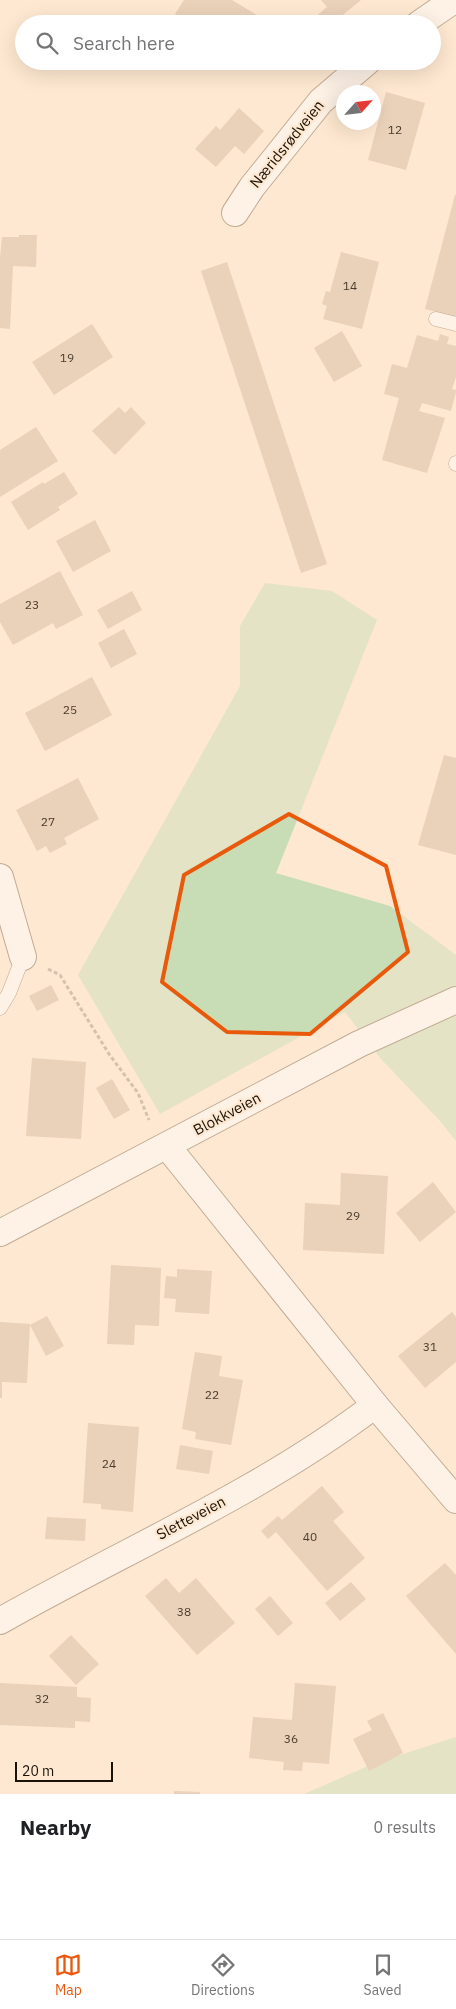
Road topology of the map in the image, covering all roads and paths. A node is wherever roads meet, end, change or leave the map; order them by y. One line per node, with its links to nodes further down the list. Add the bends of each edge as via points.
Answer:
1 (454, 0): 2 (street)
2 (432, 15)
3 (357, 70): 4 (street, Næridsrødveien, via 320,102 252,187)
4 (235, 214)
5 (436, 319): 6 (lane)
6 (456, 324)
7 (0, 877): 8 (street)
8 (23, 957): 10 (lane); 11 (path, via 60,975 138,1094)
9 (456, 1000): 11 (street, Blokkveien, via 359,1044)
10 (0, 1008)
11 (162, 1149): 12 (street, Blokkveien); 13 (street)
12 (0, 1233)
13 (375, 1405): 14 (street); 15 (street, Sletteveien, via 278,1470)
14 (456, 1500)
15 (0, 1621)

